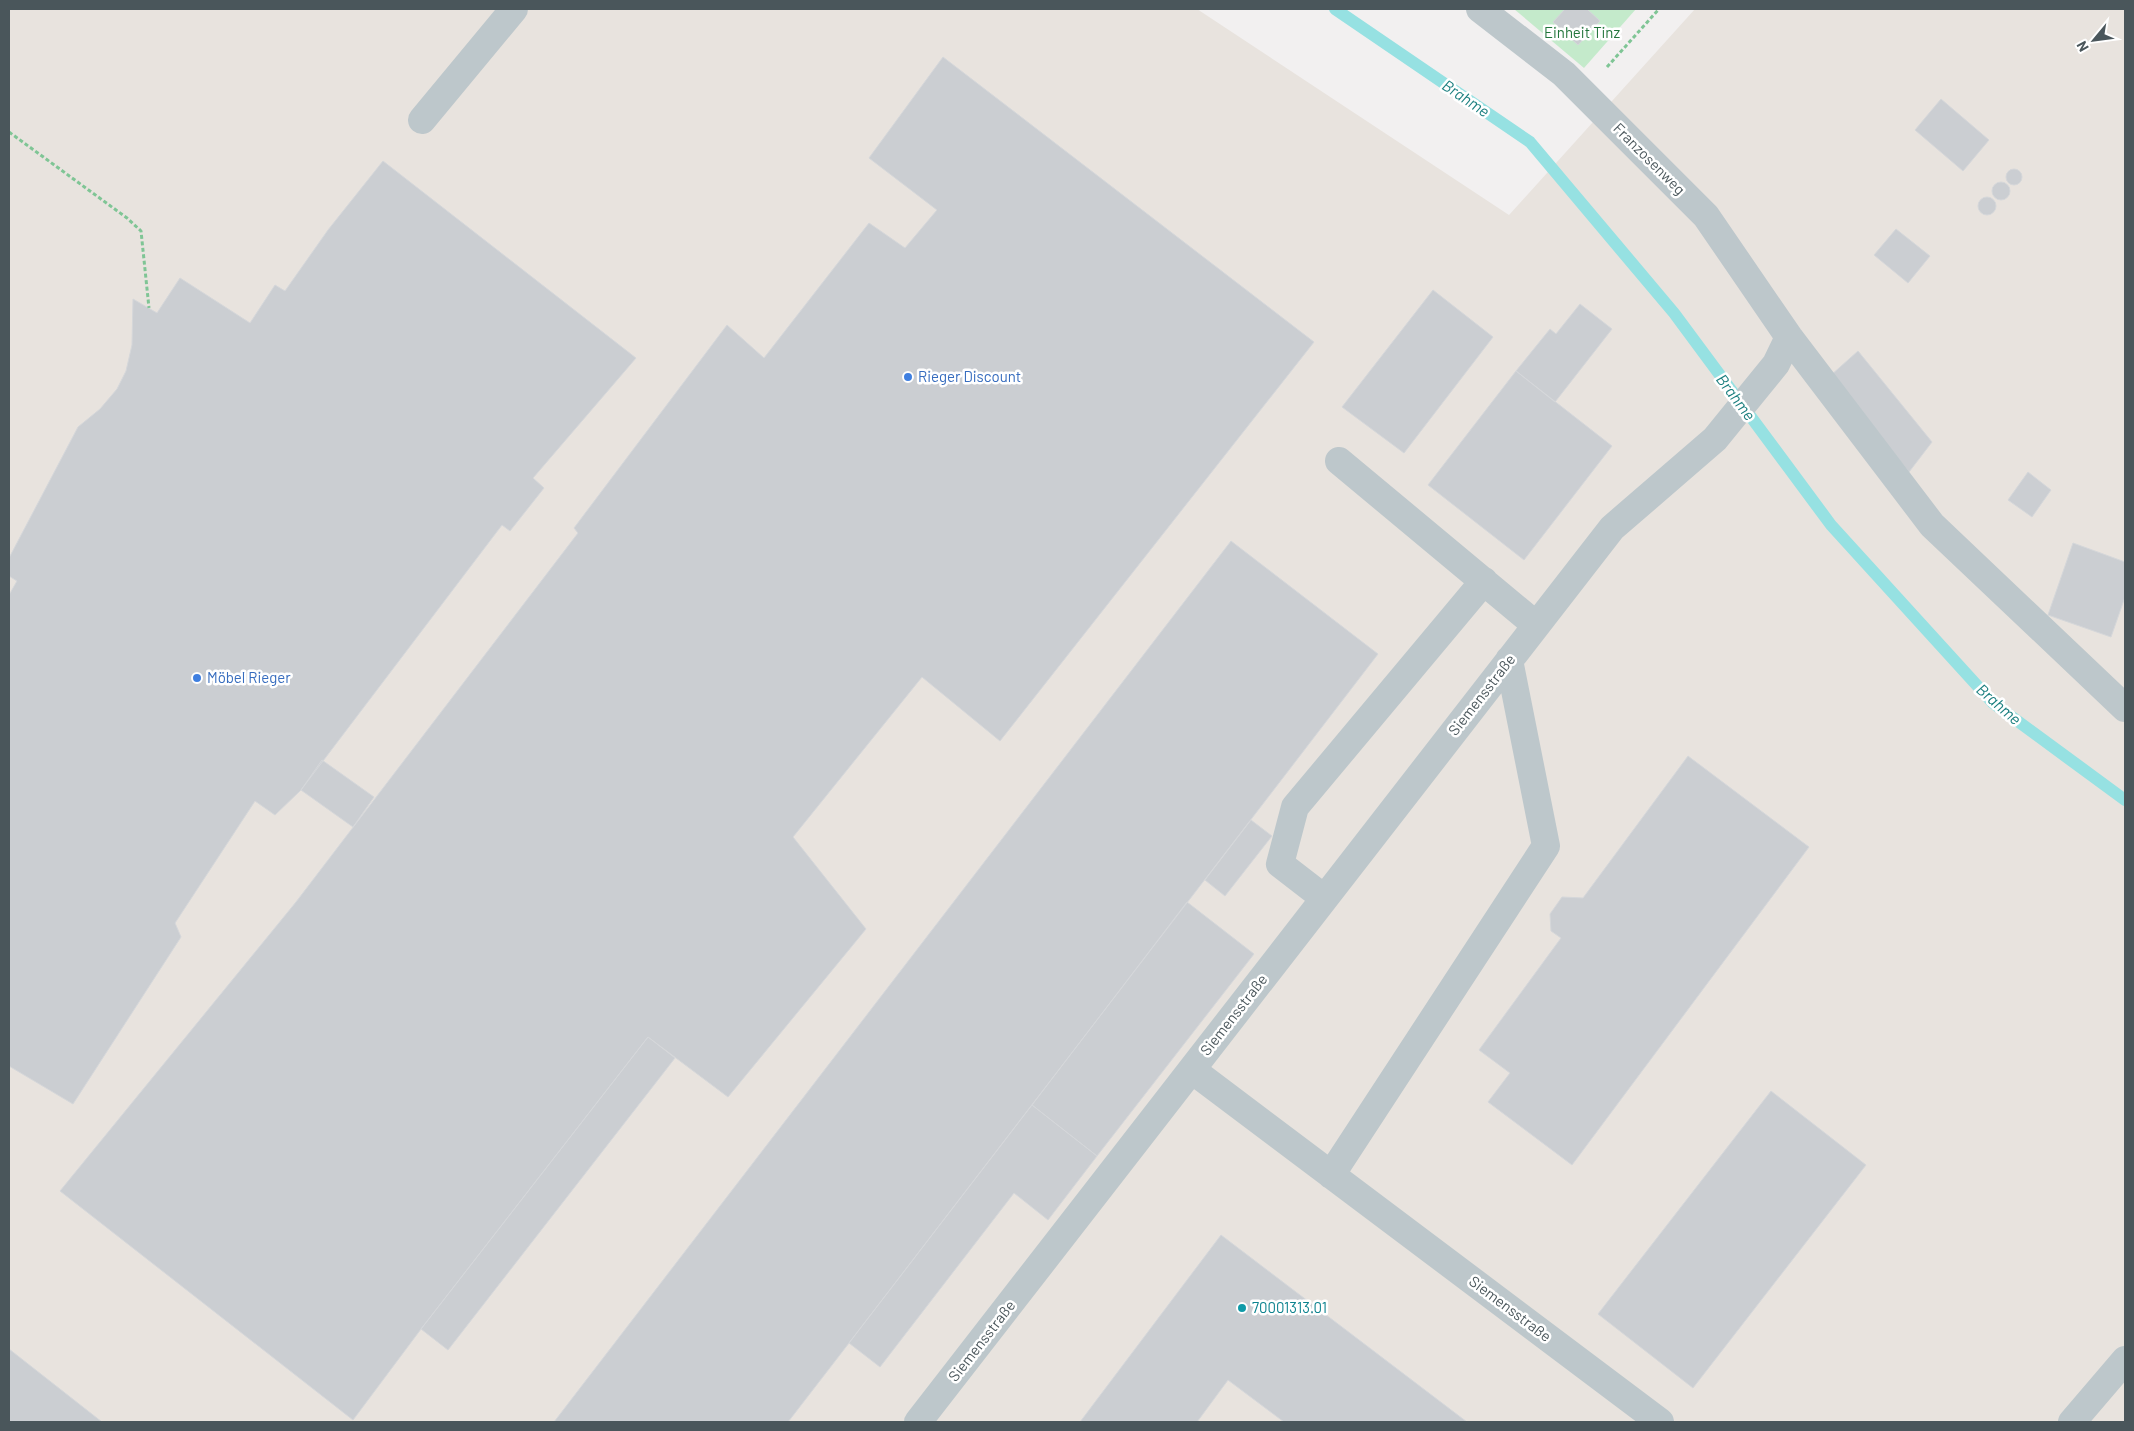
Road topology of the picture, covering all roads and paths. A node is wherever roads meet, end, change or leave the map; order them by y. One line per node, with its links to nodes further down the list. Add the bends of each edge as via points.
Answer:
1 (514, 9): 5 (street)
2 (1480, 9): 4 (street, Franzosenweg, via 1564,74)
3 (1659, 9): 4 (path)
4 (1583, 93): 8 (street, Franzosenweg, via 1706,216)
5 (422, 120)
6 (9, 132): 7 (path, via 141,231)
7 (148, 308)
8 (1789, 337): 11 (street, Siemensstraße, via 1776,364 1715,439 1612,528); 13 (street, Franzosenweg, via 1932,525)
9 (1339, 461): 10 (street)
10 (1484, 581): 11 (street); 14 (street, via 1295,807 1280,864)
11 (1536, 625): 12 (street, Siemensstraße)
12 (1509, 660): 14 (street, Siemensstraße); 16 (street, via 1546,846)
13 (2125, 708)
14 (1324, 898): 15 (street, Siemensstraße)
15 (1192, 1070): 16 (street, Siemensstraße); 18 (street, Siemensstraße)
16 (1331, 1175): 19 (street, Siemensstraße)
17 (2125, 1360): 20 (street)
18 (918, 1422)
19 (1660, 1422)
20 (2072, 1422)

